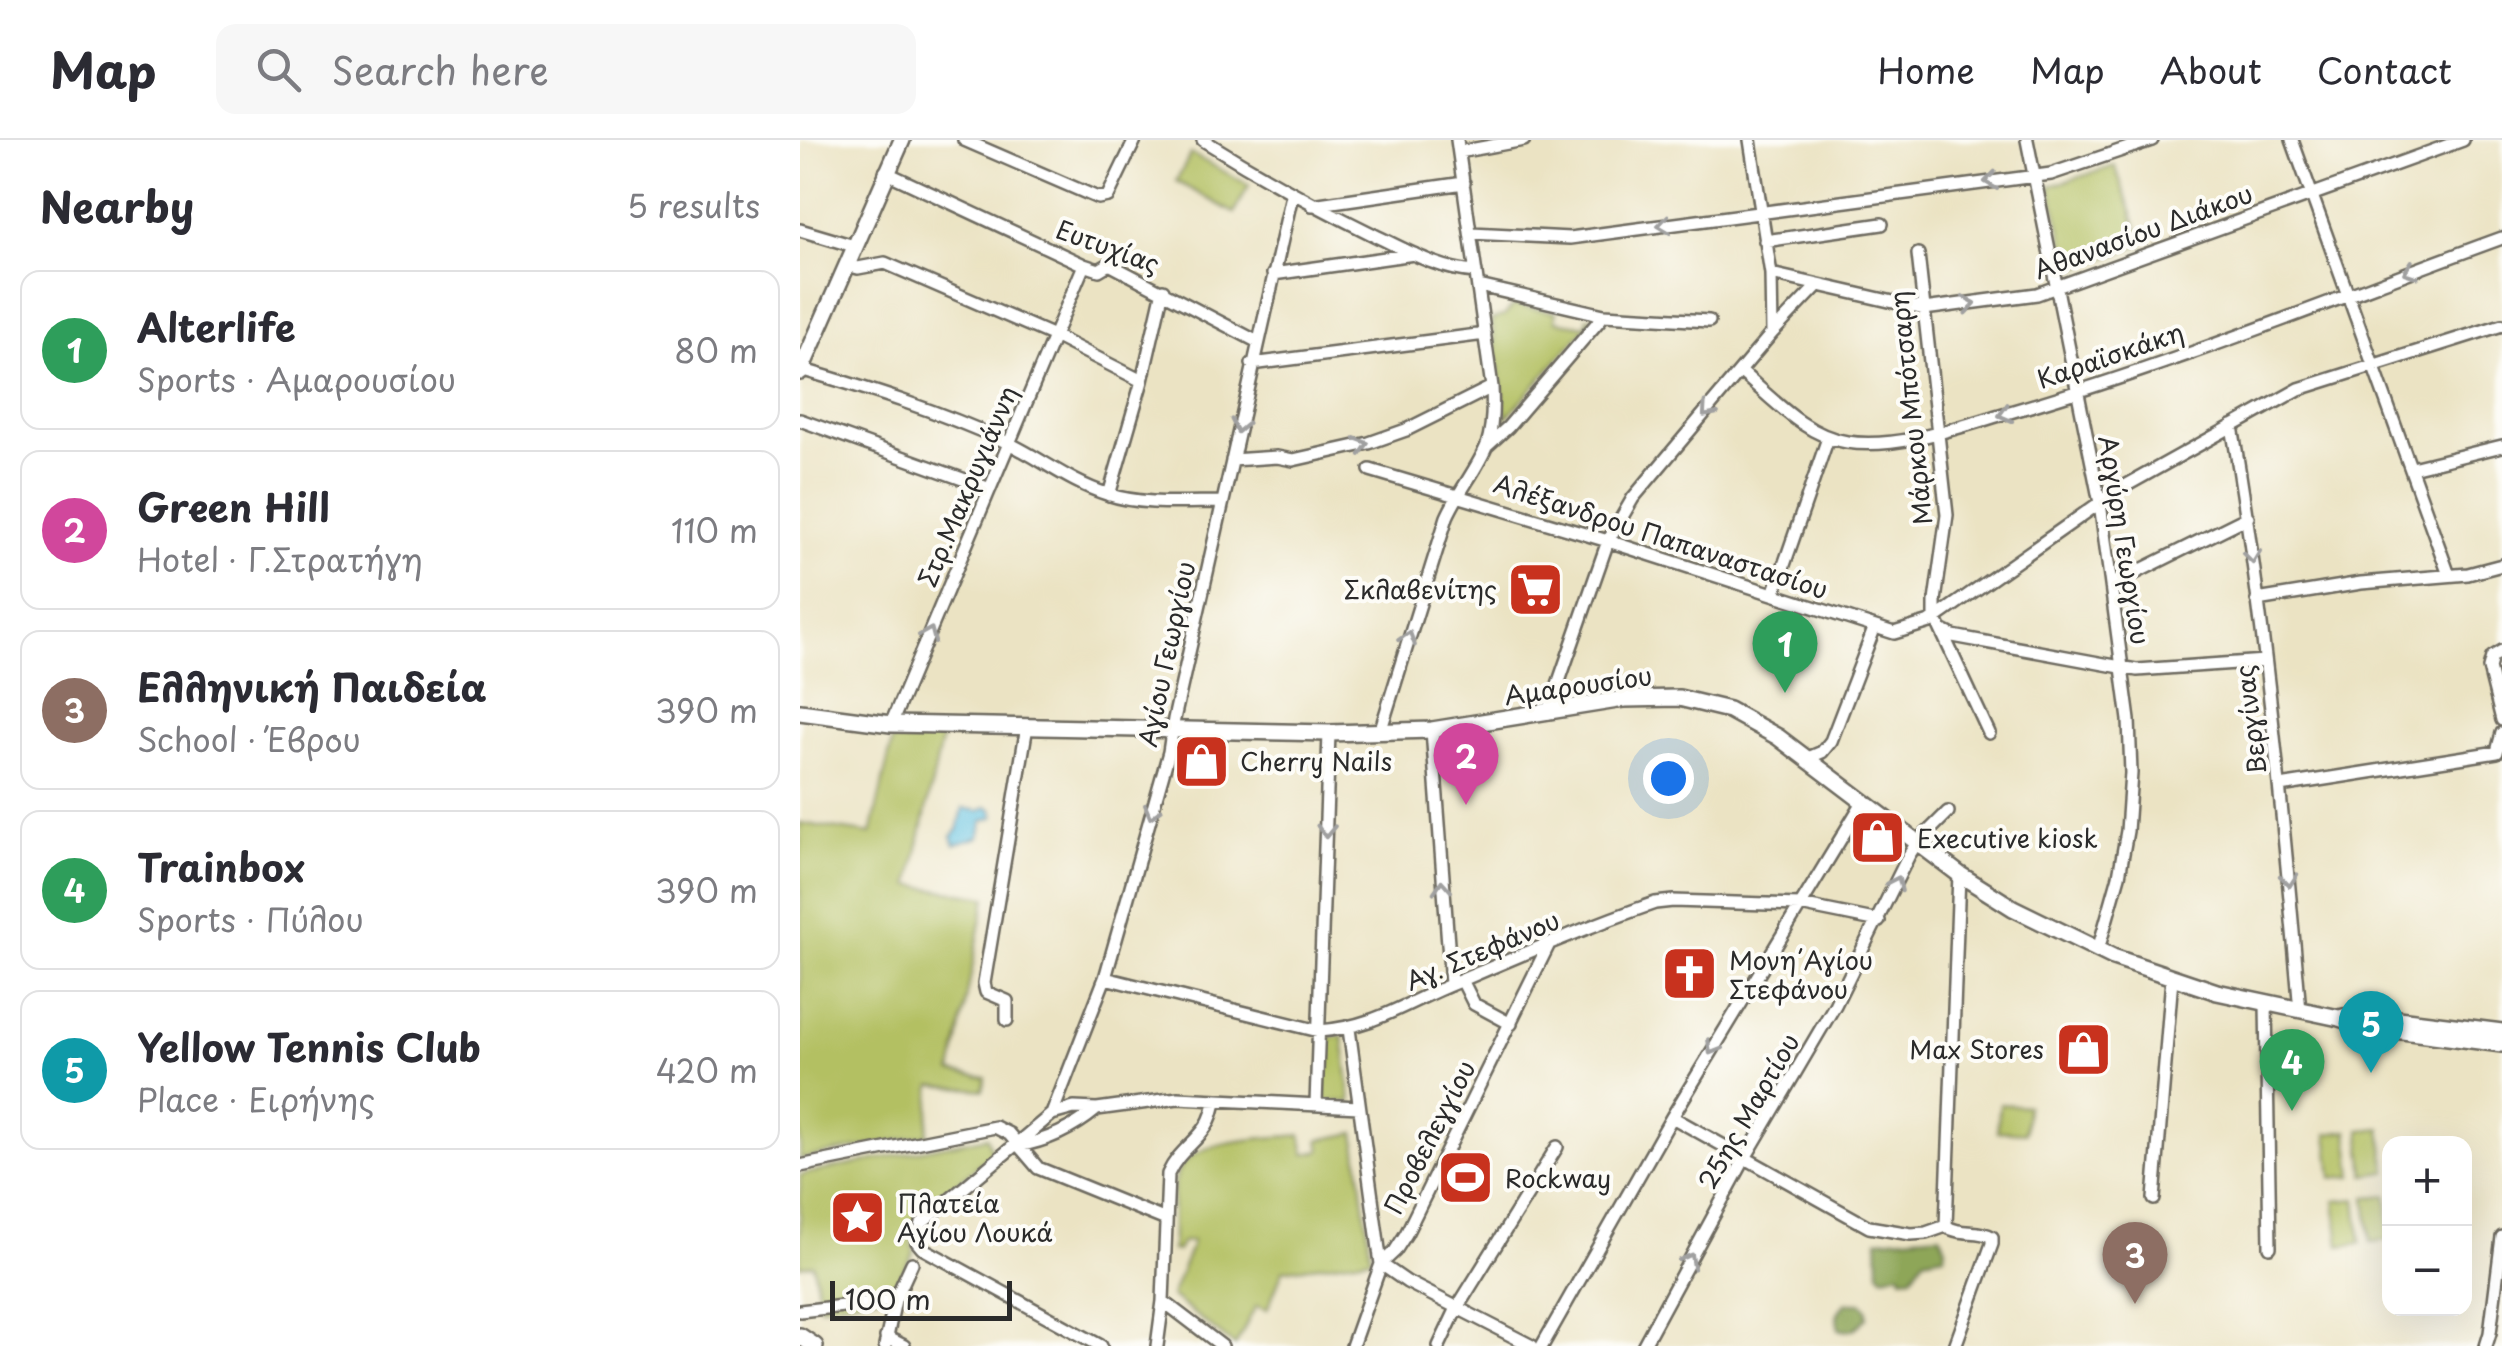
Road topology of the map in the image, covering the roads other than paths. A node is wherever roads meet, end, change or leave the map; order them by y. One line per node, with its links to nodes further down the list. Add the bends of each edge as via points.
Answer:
1 (902, 140): 12 (main road)
2 (964, 140): 3 (street, via 1098,198 1108,196)
3 (1135, 140)
4 (1204, 140): 16 (street)
5 (1524, 140): 11 (street)
6 (1750, 140): 18 (street)
7 (2026, 140): 13 (street, Αργύρη Γεωργίου)
8 (2152, 140): 13 (street)
9 (2292, 140): 15 (street)
10 (2463, 140): 15 (street, Αθανασίου Διάκου)
11 (1458, 146): 14 (street)
12 (886, 172): 24 (main road); 28 (street, Ευτυχίας)
13 (2036, 176): 18 (street, one-way to 18); 34 (street, Αργύρη Γεωργίου)
14 (1464, 183): 17 (street); 21 (street)
15 (2313, 194): 34 (street, Αθανασίου Διάκου); 36 (street)
16 (1292, 195): 17 (street); 30 (street, Αγίου Γεωργίου)
17 (1312, 205): 25 (street)
18 (1760, 213): 21 (street, one-way to 21, via 1570,238); 23 (street)
19 (1882, 224): 23 (street)
20 (800, 230): 24 (street)
21 (1470, 233): 29 (street)
22 (2502, 238): 36 (street, Καραϊσκάκη, one-way to 36)
23 (1765, 242): 31 (street)
24 (854, 246): 27 (main road)
25 (1414, 254): 29 (street, via 1450,270); 30 (street)
26 (1918, 254): 37 (street, Μάρκου Μπότσαρη)
27 (846, 264): 43 (street, via 885,262); 47 (main road)
28 (1084, 265): 35 (street, Ευτυχίας, via 1098,270 1109,264); 43 (street, Στρ.Μακρυγιάννη)
29 (1476, 272): 33 (street)
30 (1273, 274): 44 (street, Αγίου Γεωργίου)
31 (1771, 274): 32 (street, Αθανασίου Διάκου); 41 (street)
32 (1818, 285): 37 (street, Αθανασίου Διάκου); 41 (street)
33 (1478, 286): 38 (street); 42 (street)
34 (2057, 288): 37 (street, Αθανασίου Διάκου, one-way to 34); 51 (street, Αργύρη Γεωργίου)
35 (1163, 290): 44 (street, Ευτυχίας); 49 (street)
36 (2349, 294): 45 (street); 51 (street, Καραϊσκάκη)
37 (1924, 309): 54 (street, Μάρκου Μπότσαρη)
38 (1604, 315): 39 (street); 58 (street)
39 (1709, 321)
40 (2502, 324): 45 (street, Αλέξανδρου Παπαναστασίου)
41 (1772, 333): 48 (street)
42 (1485, 334): 46 (street); 50 (street)
43 (1054, 336): 49 (street); 56 (street, Στρ.Μακρυγιάννη)
44 (1258, 342): 46 (street, Αγίου Γεωργίου)
45 (2373, 363): 53 (street, Αλέξανδρου Παπαναστασίου, via 2299,388); 60 (street)
46 (1252, 364): 59 (street, Αγίου Γεωργίου, one-way to 59)
47 (800, 370): 56 (street)
48 (1741, 372): 55 (street, Καραϊσκάκη); 68 (street, one-way to 68, via 1632,498)
49 (1142, 382): 64 (street)
50 (1492, 387): 58 (street); 59 (street, one-way to 50, via 1293,460 1354,447 1406,430)
51 (2077, 393): 54 (street, Καραϊσκάκη, one-way to 54); 66 (street, Αργύρη Γεωργίου)
52 (800, 420): 62 (street)
53 (2232, 426): 66 (street, Αλέξανδρου Παπαναστασίου); 67 (street, Βεργίνας)
54 (1938, 433): 55 (street, Καραϊσκάκη, via 1868,443); 74 (street, Μάρκου Μπότσαρη, via 1947,515)
55 (1828, 438): 72 (street)
56 (1009, 443): 62 (street, Στρ.Μακρυγιάννη); 64 (street)
57 (2502, 446): 60 (street)
58 (1486, 447): 63 (street)
59 (1232, 460): 65 (street, Αγίου Γεωργίου)
60 (2412, 468): 70 (street)
61 (1370, 470): 63 (street, Αλέξανδρου Παπαναστασίου)
62 (990, 489): 85 (street, Στρ.Μακρυγιάννη, one-way to 62)
63 (1457, 494): 68 (street, Αλέξανδρου Παπαναστασίου); 89 (street, one-way to 63)
64 (1109, 495): 65 (street)
65 (1222, 502): 88 (street, Αγίου Γεωργίου)
66 (2100, 503): 71 (street, Αργύρη Γεωργίου); 74 (street, Αλέξανδρου Παπαναστασίου)
67 (2248, 517): 71 (street); 73 (street, Βεργίνας, one-way to 73)
68 (1608, 541): 72 (street, Αλέξανδρου Παπαναστασίου); 80 (street)
69 (2502, 565): 70 (street)
70 (2449, 575): 73 (street)
71 (2113, 584): 79 (street, Αργύρη Γεωργίου)
72 (1774, 594): 75 (street, Αλέξανδρου Παπαναστασίου)
73 (2257, 600): 78 (street, Βεργίνας)
74 (1936, 617): 75 (street, Αλέξανδρου Παπαναστασίου, via 1894,633); 76 (street)
75 (1874, 628): 94 (street, via 1831,741)
76 (1941, 630): 79 (street); 90 (street)
77 (2501, 651): 84 (street, via 2490,668)
78 (2266, 661): 79 (street); 95 (street, Βεργίνας)
79 (2123, 669): 103 (street, Αργύρη Γεωργίου, via 2131,746 2128,817)
80 (1558, 684): 81 (street); 83 (street)
81 (1566, 710): 83 (main road, Αμαρουσίου); 94 (main road, Αμαρουσίου, via 1624,699 1704,702 1754,721)
82 (800, 712): 85 (main road, Αμαρουσίου)
83 (1548, 713): 87 (main road, Αμαρουσίου)
84 (2502, 720)
85 (891, 724): 86 (main road, Αμαρουσίου)
86 (1027, 726): 88 (main road, Αμαρουσίου); 110 (street, via 984,982 986,992 1007,1000)
87 (1432, 730): 89 (main road, Αμαρουσίου); 106 (street, one-way to 87)
88 (1173, 731): 91 (main road, Αμαρουσίου); 104 (street, Αγίου Γεωργίου, one-way to 104)
89 (1380, 732): 91 (main road, Αμαρουσίου)
90 (1989, 732)
91 (1329, 733): 113 (street, one-way to 113)
92 (2502, 733): 93 (street)
93 (2499, 752): 95 (street)
94 (1808, 758): 96 (main road, Αμαρουσίου)
95 (2280, 786): 108 (street, Βεργίνας, one-way to 108)
96 (1863, 802): 98 (main road, Αμαρουσίου); 100 (street)
97 (1948, 812): 98 (street)
98 (1916, 842): 99 (main road, Αμαρουσίου); 101 (street, 25ης Μαρτίου, one-way to 98)
99 (1960, 874): 103 (main road, Αμαρουσίου); 128 (street)
100 (1800, 904): 101 (street, Αγ. Στεφάνου); 102 (street, Αγ. Στεφάνου, via 1673,900); 121 (street, one-way to 121)
101 (1879, 921): 124 (street, 25ης Μαρτίου)
102 (1548, 946): 106 (street, Αγ. Στεφάνου); 111 (street, Προβελεγγίου)
103 (2098, 950): 105 (main road, Αμαρουσίου)
104 (1105, 978): 113 (street, Αγ. Στεφάνου); 120 (street, Αγίου Γεωργίου)
105 (2172, 978): 107 (main road, Αμαρουσίου); 126 (street)
106 (1456, 982): 111 (street, via 1474,1004); 112 (street, Αγ. Στεφάνου)
107 (2266, 1004): 108 (main road, Αμαρουσίου); 130 (street)
108 (2300, 1011): 109 (main road, Αμαρουσίου)
109 (2339, 1018): 114 (main road, via 2366,1015); 115 (main road)
110 (1007, 1020)
111 (1511, 1024): 132 (street, Προβελεγγίου, via 1406,1234)
112 (1349, 1029): 113 (street, Αγ. Στεφάνου); 118 (street)
113 (1319, 1031): 117 (street)
114 (2502, 1032)
115 (2502, 1044)
116 (1215, 1100): 117 (street); 119 (street, via 1154,1099); 127 (street, via 1209,1126 1172,1164)
117 (1316, 1104): 118 (street)
118 (1359, 1108): 132 (street)
119 (1097, 1109): 120 (street); 122 (street, via 1078,1125)
120 (1052, 1114): 122 (street)
121 (1672, 1117): 124 (street); 148 (street)
122 (1017, 1146): 125 (street, via 995,1127); 127 (street, via 1038,1168); 142 (street, via 922,1223 917,1242)
123 (1557, 1147): 135 (street)
124 (1745, 1158): 128 (street, via 1869,1227 1911,1234); 149 (street, 25ης Μαρτίου, one-way to 124)
125 (800, 1166)
126 (2154, 1199)
127 (1166, 1220): 134 (street)
128 (1946, 1226): 150 (street, via 1992,1237)
129 (2502, 1237): 138 (street)
130 (2270, 1248)
131 (912, 1263): 133 (street)
132 (1382, 1264): 135 (street); 145 (street, Προβελεγγίου)
133 (895, 1300): 136 (street); 139 (street)
134 (1164, 1301): 143 (street); 144 (street)
135 (1458, 1308): 146 (street); 147 (street)
136 (800, 1311)
137 (800, 1336): 140 (main road)
138 (2493, 1338)
139 (885, 1342): 141 (street)
140 (815, 1346)
141 (904, 1346)
142 (1102, 1346)
143 (1157, 1346)
144 (1222, 1346)
145 (1352, 1346)
146 (1438, 1346)
147 (1532, 1346)
148 (1542, 1346)
149 (1643, 1346)
150 (1955, 1346)

